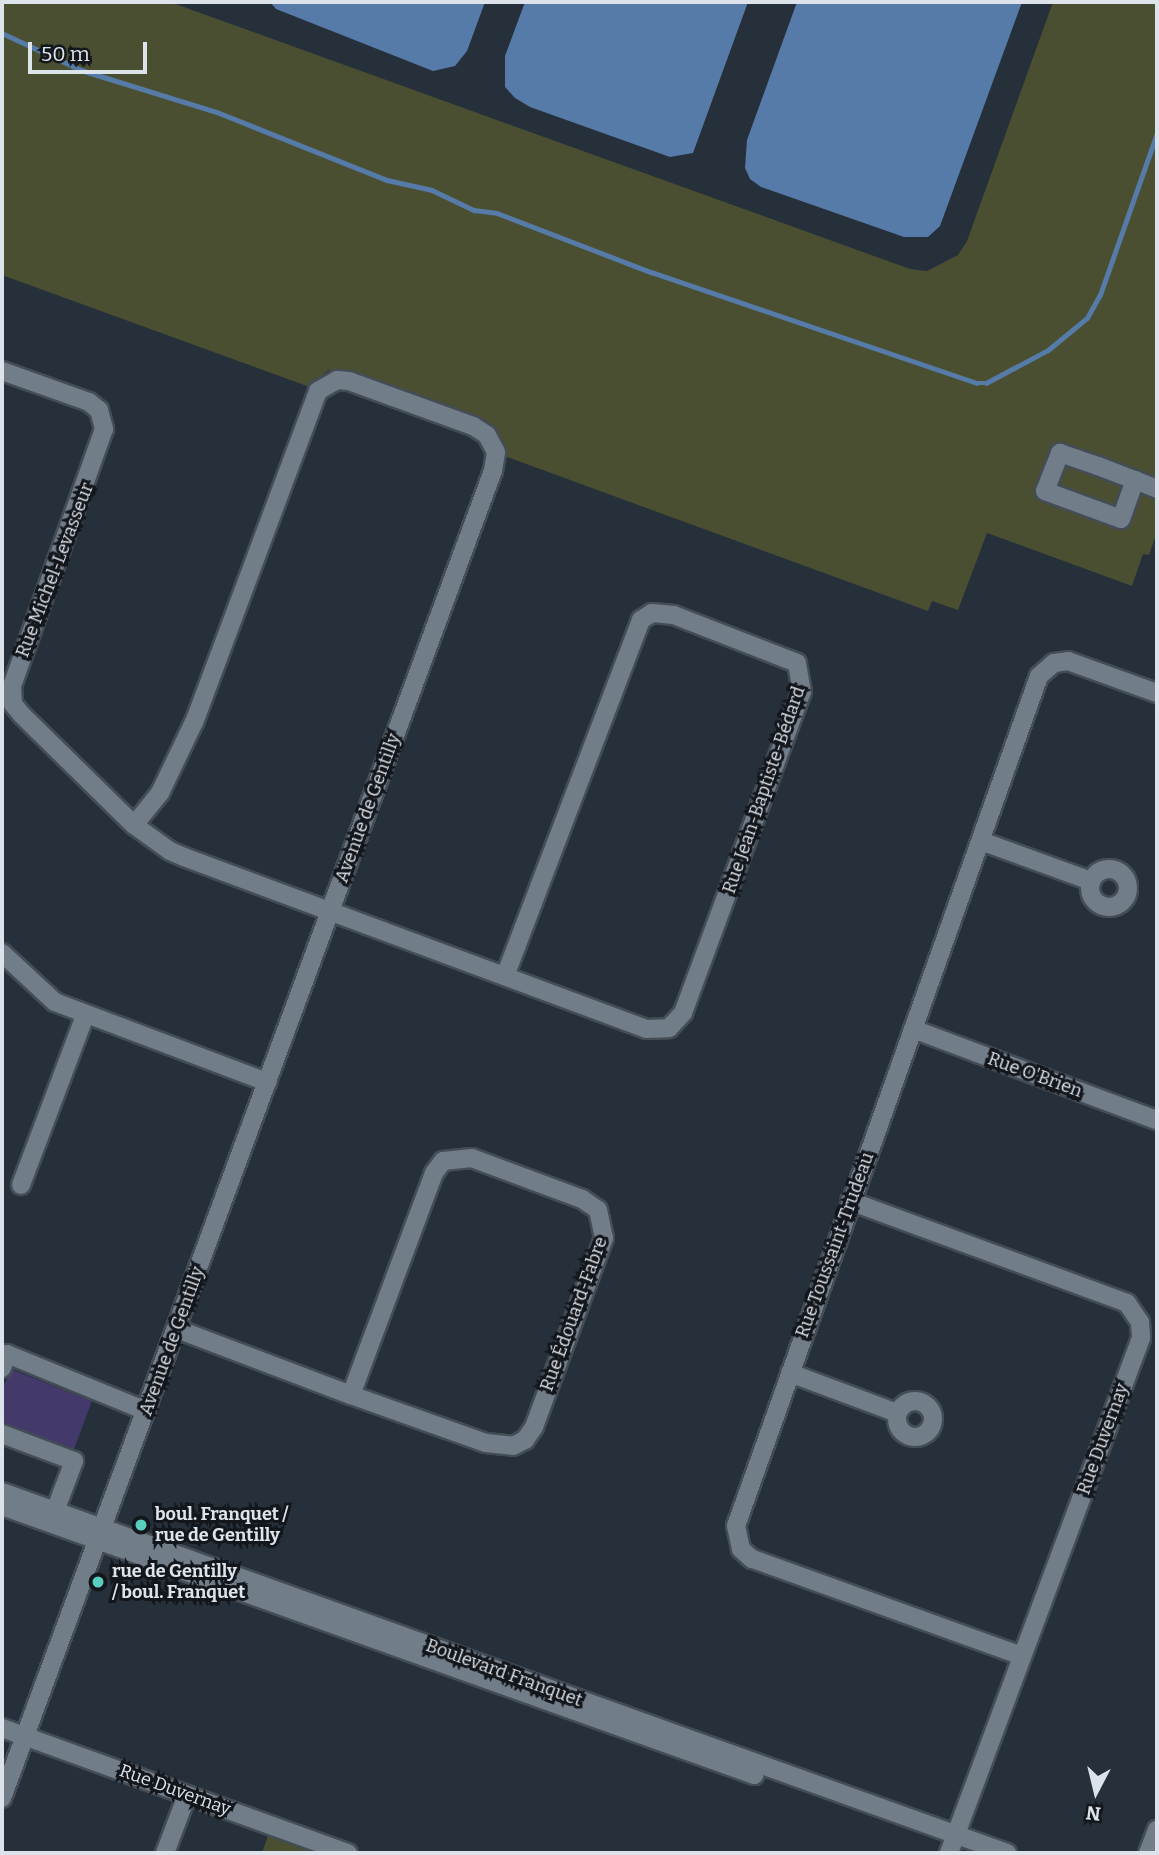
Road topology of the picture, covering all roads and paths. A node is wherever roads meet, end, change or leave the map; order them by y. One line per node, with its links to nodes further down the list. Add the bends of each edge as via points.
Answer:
1 (2, 370): 5 (street, Rue Michel-Levasseur, via 89,402 103,422 99,453 11,693 22,715)
2 (1135, 480): 2 (street, via 1060,453 1045,491 1121,519); 3 (street)
3 (1157, 489)
4 (1157, 693): 6 (street, Rue Toussaint-Trudeau, via 1075,662 1054,663 1037,681)
5 (134, 825): 8 (street, Rue Michel-Levasseur, via 170,851); 8 (street, Avenue de Gentilly, via 160,793 194,722 318,391 334,381 349,381 473,426 493,446 493,471)
6 (981, 841): 7 (street); 12 (street, Rue Toussaint-Trudeau)
7 (1091, 881)
8 (330, 911): 10 (street, Rue Jean-Baptiste-Bédard); 13 (street, Avenue de Gentilly)
9 (2, 953): 11 (street, via 47,997)
10 (505, 976): 10 (street, Rue Jean-Baptiste-Bédard, via 640,620 652,613 674,615 793,660 802,674 802,692 675,1025 646,1029)
11 (85, 1016): 13 (street); 15 (street)
12 (913, 1030): 14 (street, Rue O'Brien); 16 (street, Rue Toussaint-Trudeau)
13 (267, 1082): 17 (street, Avenue de Gentilly)
14 (1157, 1119)
15 (21, 1185)
16 (850, 1201): 19 (street, Rue Toussaint-Trudeau); 28 (street, Rue Duvernay, via 1126,1303 1140,1322 1141,1338)
17 (177, 1329): 20 (street, Rue Édouard-Fabre); 21 (street, Avenue de Gentilly)
18 (2, 1368): 21 (street, via 7,1354)
19 (790, 1373): 22 (street); 28 (street, Rue Toussaint-Trudeau, via 737,1518 737,1542 746,1555)
20 (351, 1395): 20 (street, Rue Édouard-Fabre, via 496,1446 525,1440 604,1238 598,1209 472,1158 443,1161 433,1173)
21 (146, 1411): 27 (street, Avenue de Gentilly)
22 (897, 1413)
23 (2, 1434): 26 (street, via 74,1461)
24 (2, 1492): 26 (street, Boulevard Franquet)
25 (2, 1506): 27 (street, Boulevard Franquet)
26 (55, 1511): 27 (street, Boulevard Franquet)
27 (100, 1534): 30 (street, Avenue de Gentilly); 34 (street, Boulevard Franquet)
28 (1022, 1656): 34 (street, Rue Duvernay)
29 (2, 1728): 30 (street, Rue Duvernay)
30 (25, 1736): 31 (street, Rue Duvernay); 32 (street, Avenue de Gentilly)
31 (187, 1794): 35 (street); 36 (street, Rue Duvernay)
32 (2, 1798)
33 (1157, 1830): 39 (street)
34 (952, 1844): 37 (street, Boulevard Franquet); 38 (street, Boulevard Franquet)
35 (165, 1853)
36 (348, 1853)
37 (972, 1853)
38 (1007, 1853)
39 (1149, 1853)

